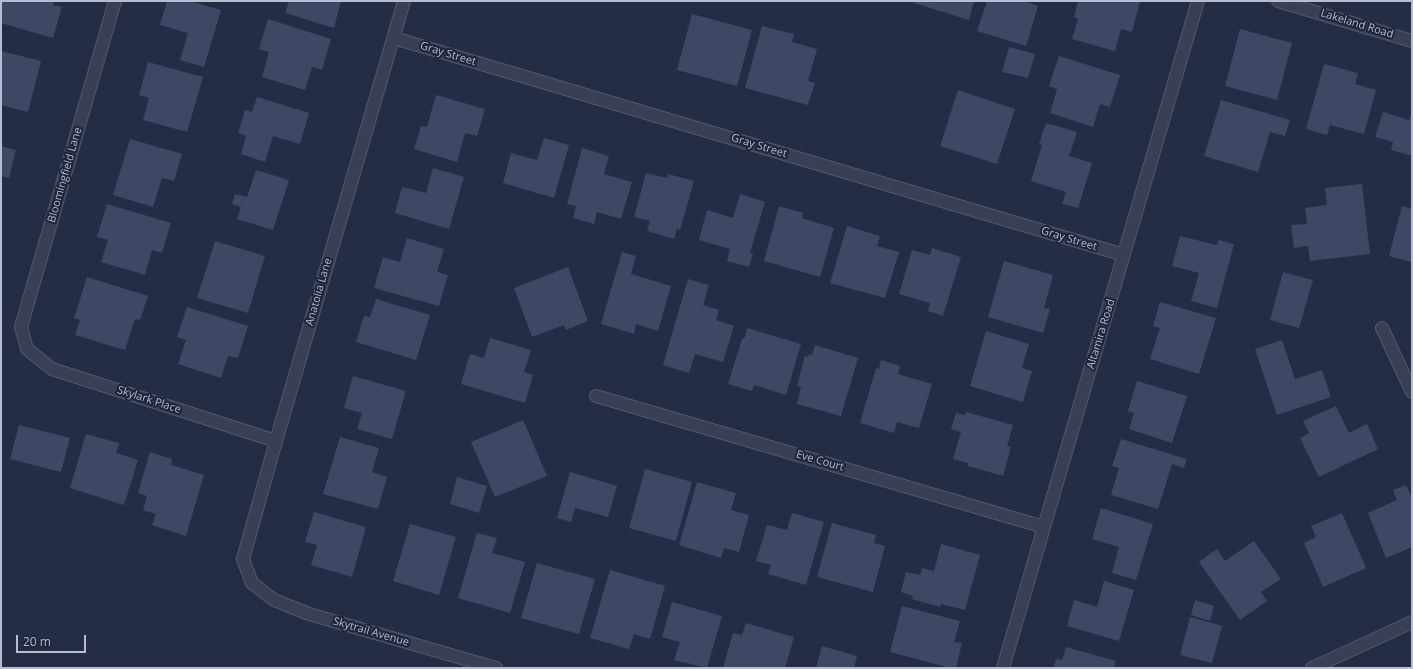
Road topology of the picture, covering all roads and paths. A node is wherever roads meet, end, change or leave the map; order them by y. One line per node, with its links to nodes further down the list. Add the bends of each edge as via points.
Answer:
1 (115, 1): 9 (street, Bloomingfield Lane, via 21,327)
2 (404, 1): 5 (street, Anatolia Lane)
3 (1198, 1): 7 (street, Altamira Road)
4 (1278, 1): 6 (street, Lakeland Road)
5 (394, 38): 7 (street, Gray Street); 12 (street, Anatolia Lane)
6 (1412, 41)
7 (1124, 255): 13 (street, Altamira Road)
8 (1382, 328): 10 (street)
9 (27, 349): 12 (street, Skylark Place, via 52,369)
10 (1412, 392)
11 (596, 396): 13 (street, Eve Court)
12 (276, 441): 14 (street, Anatolia Lane, via 243,559)
13 (1044, 527): 17 (street, Altamira Road)
14 (252, 584): 16 (street, Skytrail Avenue, via 274,600 309,614)
15 (1412, 622): 18 (street)
16 (496, 668)
17 (1003, 668)
18 (1312, 668)

